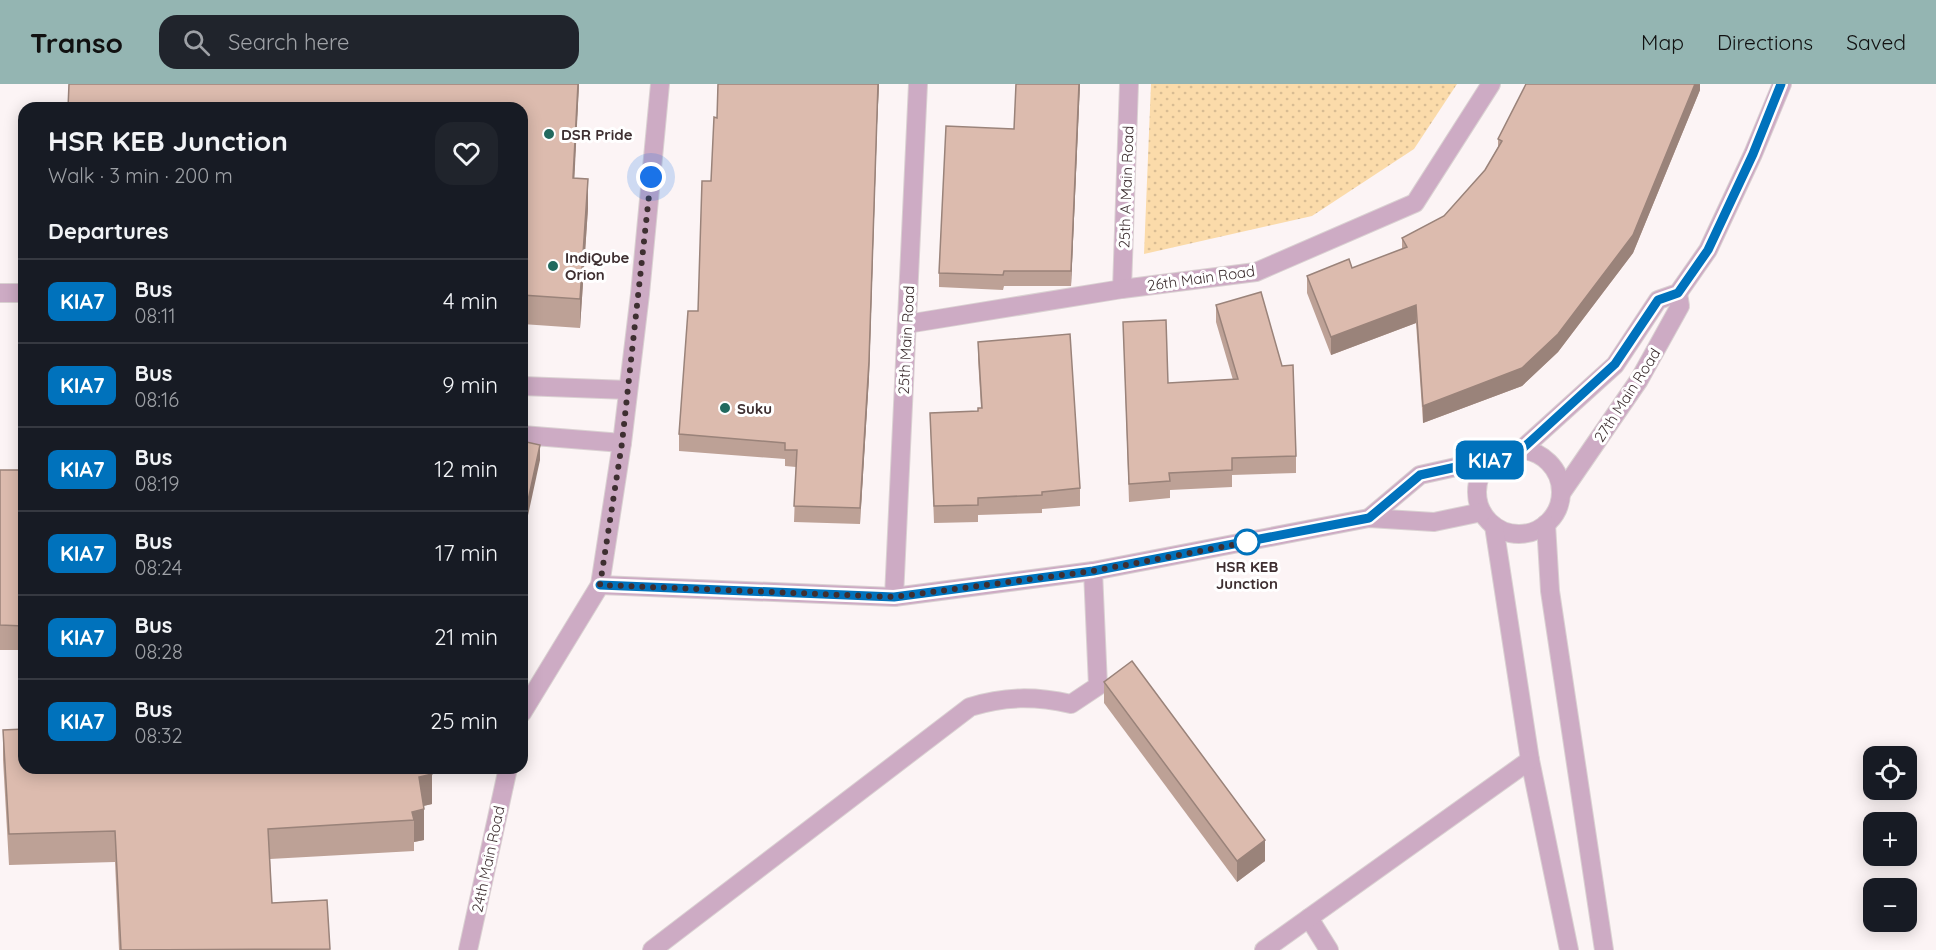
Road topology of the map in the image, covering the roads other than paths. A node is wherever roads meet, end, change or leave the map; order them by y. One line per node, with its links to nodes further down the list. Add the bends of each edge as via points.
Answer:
1 (660, 84): 12 (street)
2 (918, 84): 10 (street, 25th Main Road)
3 (1129, 84): 6 (street, 25th A Main Road)
4 (1491, 84): 6 (street, 26th Main Road, via 1415,203 1256,272)
5 (1782, 84): 9 (street, 27th Main Road, via 1708,250)
6 (1122, 289): 10 (street, 26th Main Road)
7 (0, 293): 8 (street)
8 (18, 293)
9 (1678, 293): 15 (street, 27th Main Road, via 1658,300 1615,364); 17 (street, 27th Main Road, via 1680,306 1640,380)
10 (907, 324): 23 (street, 25th Main Road)
11 (528, 386): 12 (street)
12 (628, 390): 14 (street)
13 (528, 435): 14 (street)
14 (622, 443): 22 (street)
15 (1521, 450): 16 (street); 17 (street, via 1537,453 1550,463)
16 (1492, 459): 18 (street, via 1420,475); 19 (street, via 1480,474 1477,494)
17 (1562, 492): 20 (street, via 1554,516)
18 (1369, 518): 19 (street, via 1434,522); 21 (street)
19 (1488, 519): 20 (street, via 1520,534); 25 (street)
20 (1546, 524): 33 (street, via 1550,591)
21 (1093, 571): 23 (street); 29 (street, via 1098,686 1071,704 1023,697 996,699 970,707)
22 (600, 585): 23 (street); 24 (street)
23 (894, 597)
24 (528, 703)
25 (1530, 760): 27 (street); 32 (street)
26 (507, 774): 28 (street, 24th Main Road)
27 (1309, 918): 30 (street); 31 (street)
28 (468, 950)
29 (652, 950)
30 (1264, 950)
31 (1329, 950)
32 (1569, 950)
33 (1604, 950)

